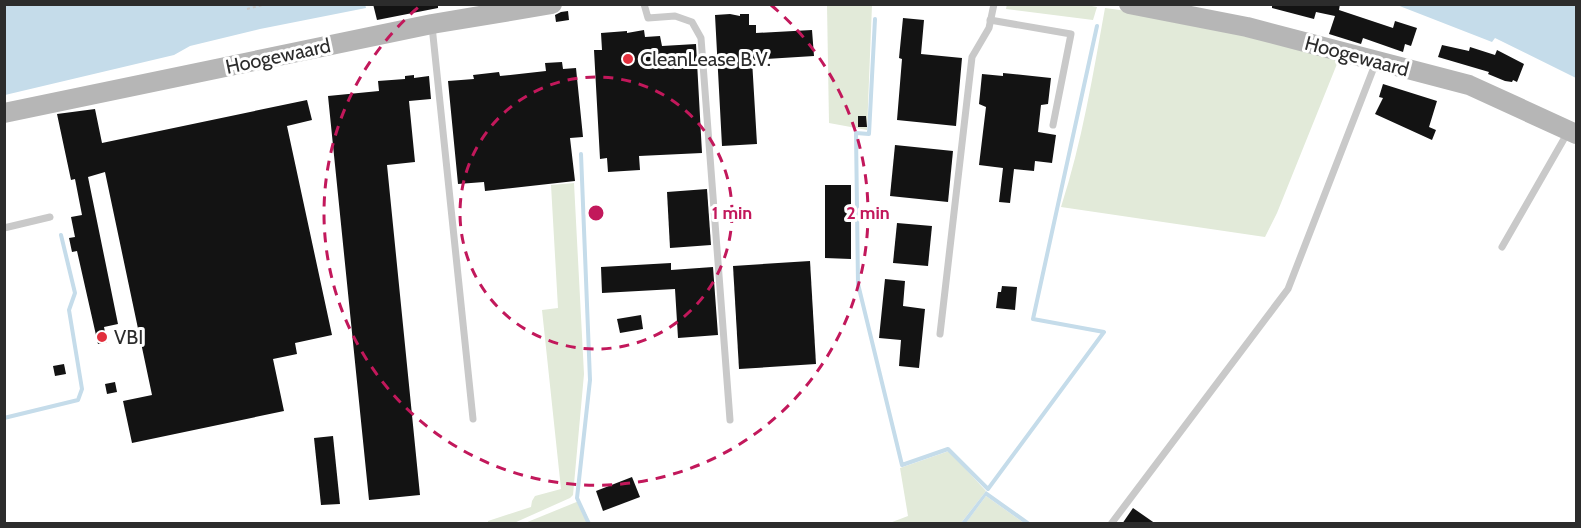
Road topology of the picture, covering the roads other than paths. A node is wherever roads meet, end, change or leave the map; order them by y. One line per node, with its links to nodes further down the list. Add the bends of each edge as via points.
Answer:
1 (552, 4): 6 (street, Hoogewaard)
2 (644, 4): 16 (lane, via 648,18 675,16 692,22 701,38)
3 (994, 4): 5 (lane)
4 (1129, 4): 7 (street, Hoogewaard, via 1247,27)
5 (990, 20): 9 (lane, via 1071,33); 14 (lane, via 972,57)
6 (432, 24): 8 (street, Hoogewaard); 15 (lane)
7 (1377, 61): 10 (street, Hoogewaard, via 1469,85); 17 (lane, via 1288,289)
8 (4, 113)
9 (1053, 125)
10 (1573, 132): 13 (lane)
11 (50, 217): 12 (lane)
12 (4, 228)
13 (1502, 247)
14 (940, 333)
15 (473, 419)
16 (730, 420)
17 (1111, 524)

